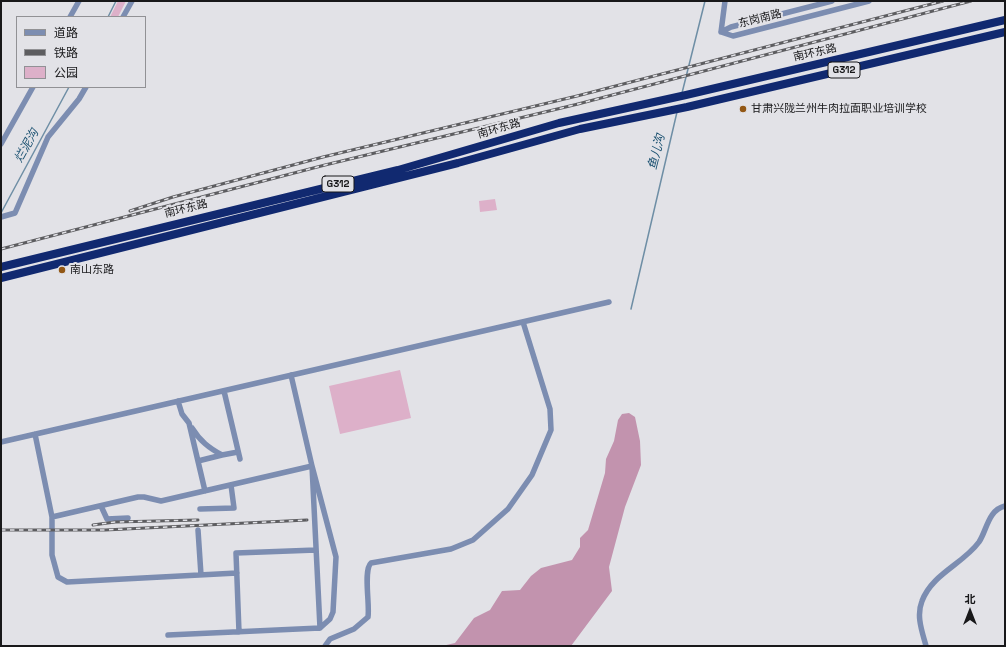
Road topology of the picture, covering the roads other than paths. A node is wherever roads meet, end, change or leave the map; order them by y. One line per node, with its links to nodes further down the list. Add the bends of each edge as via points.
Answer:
1 (79, 1): 6 (street)
2 (132, 1): 7 (street)
3 (725, 1): 9 (street)
4 (832, 1): 9 (street, 东岗南路, via 731,27)
5 (869, 1): 9 (street, 东岗南路, via 733,36)
6 (71, 16)
7 (124, 16)
8 (1005, 20): 13 (highway, 南环东路 / G312, via 686,96)
9 (721, 32)
10 (1005, 32): 14 (highway, 南环东路 / G312)
11 (32, 88): 15 (street)
12 (86, 88): 16 (street, via 80,99 48,137 15,213)
13 (559, 123): 14 (highway); 17 (highway, 南环东路 / G312, via 398,170)
14 (562, 134): 18 (highway, 南环东路 / G312, via 451,165)
15 (1, 144)
16 (3, 216)
17 (1, 266)
18 (1, 278)
19 (609, 302): 20 (street)
20 (524, 322): 21 (street); 46 (street, via 551,420 551,430 532,476 508,509 473,540 451,549 371,563 367,570 370,606 368,617 354,629 330,639)
21 (291, 375): 22 (street); 31 (street)
22 (224, 391): 23 (street); 27 (street)
23 (178, 401): 24 (street, via 182,414); 25 (street)
24 (189, 423): 28 (street, via 208,447); 30 (street)
25 (35, 434): 26 (street); 37 (street)
26 (1, 442)
27 (238, 452): 28 (street); 29 (street)
28 (222, 455): 30 (street)
29 (240, 459)
30 (198, 460): 33 (street)
31 (312, 466): 32 (street); 40 (street); 43 (street, via 336,557 334,612)
32 (231, 485): 33 (street); 36 (street, via 234,508)
33 (205, 491): 34 (street, via 161,501 144,497)
34 (101, 506): 37 (street); 38 (street, via 107,519)
35 (1005, 506): 47 (street, via 988,520 979,542 931,584 921,602 919,620)
36 (200, 509)
37 (52, 517): 42 (street, via 52,555 57,574 63,581)
38 (128, 518)
39 (198, 530): 42 (street)
40 (316, 550): 41 (street, via 236,554); 43 (street)
41 (236, 573): 42 (street); 44 (street)
42 (201, 575)
43 (320, 628): 44 (street)
44 (239, 632): 45 (street)
45 (168, 635)
46 (325, 646)
47 (926, 646)

